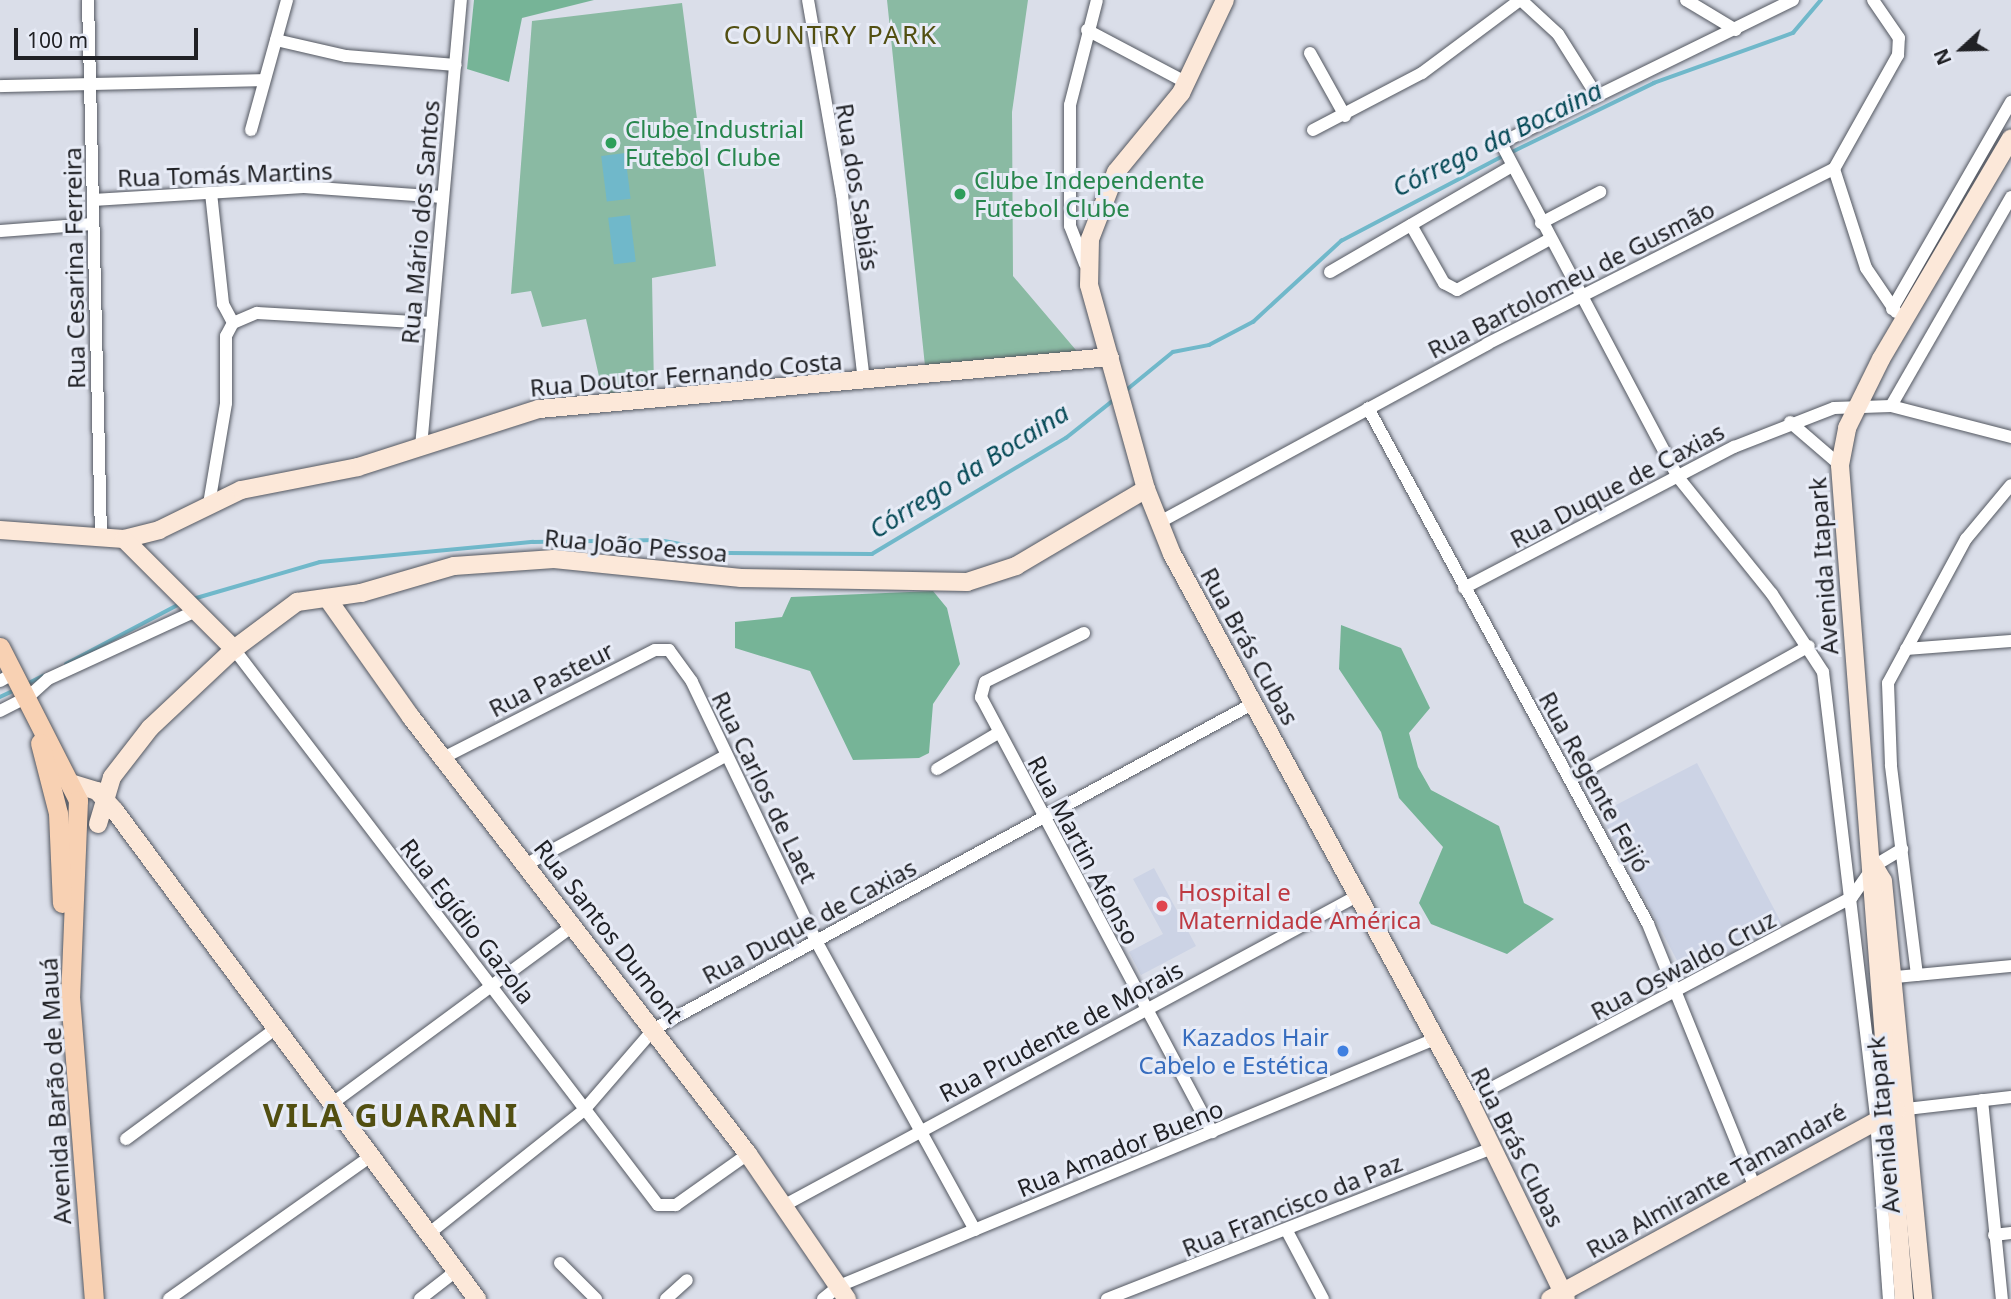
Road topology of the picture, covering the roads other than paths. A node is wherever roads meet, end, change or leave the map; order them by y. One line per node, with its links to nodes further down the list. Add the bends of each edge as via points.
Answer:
1 (88, 0): 17 (street, Rua Cesarina Ferreira)
2 (287, 0): 13 (street)
3 (461, 0): 15 (street, Rua Mário dos Santos)
4 (808, 0): 45 (street, Rua dos Sabiás, via 842,194)
5 (1097, 0): 11 (street)
6 (1225, 0): 18 (street)
7 (1520, 0): 20 (street, via 1558,34); 22 (street, via 1422,73)
8 (1686, 0): 12 (street)
9 (1793, 0): 12 (street)
10 (1873, 0): 27 (street, via 1896,31 1898,55)
11 (1087, 30): 18 (street); 38 (street, via 1072,94 1069,166 1070,226)
12 (1736, 30): 20 (street)
13 (276, 40): 15 (street, via 346,56); 16 (street)
14 (1310, 53): 22 (street)
15 (456, 65): 30 (street, Rua Mário dos Santos)
16 (262, 80): 17 (street); 23 (street)
17 (91, 83): 19 (street); 32 (street, Rua Cesarina Ferreira)
18 (1186, 83): 38 (street, via 1121,163)
19 (0, 86)
20 (1597, 96): 26 (street, via 1503,143)
21 (2011, 102): 41 (street)
22 (1345, 116): 24 (street)
23 (251, 130)
24 (1313, 130)
25 (2011, 138): 41 (street, Avenida Itapark)
26 (1511, 164): 33 (street); 35 (street)
27 (1834, 169): 40 (street, Rua Bartolomeu de Gusmão); 41 (street, via 1866,268)
28 (1600, 192): 33 (street)
29 (211, 193): 30 (street, Rua Tomás Martins, via 304,187); 32 (street, Rua Tomás Martins); 42 (street, via 223,304)
30 (443, 197): 43 (street, Rua Mário dos Santos)
31 (2011, 198): 47 (street)
32 (93, 200): 34 (street, Rua Cesarina Ferreira)
33 (1541, 223): 37 (street)
34 (93, 224): 36 (street); 60 (street, Rua Cesarina Ferreira)
35 (1411, 225): 37 (street, via 1444,283 1457,290); 39 (street)
36 (0, 230)
37 (1550, 239): 40 (street)
38 (1085, 264): 44 (street, Rua Brás Cubas)
39 (1330, 272)
40 (1582, 295): 48 (street, Rua Bartolomeu de Gusmão); 53 (street)
41 (1898, 313): 46 (street, Avenida Itapark)
42 (233, 323): 43 (street, via 257,313); 56 (street, via 226,336 226,403)
43 (432, 323): 51 (street, Rua Mário dos Santos)
44 (1111, 361): 45 (street, Rua Doutor Fernando Costa); 55 (street, Rua Brás Cubas)
45 (864, 382): 51 (street, Rua Doutor Fernando Costa, via 539,409)
46 (1858, 405): 47 (street, Rua Duque de Caxias); 49 (street, Rua Duque de Caxias); 52 (street, Avenida Itapark)
47 (1891, 406): 50 (street, Rua Duque de Caxias)
48 (1368, 408): 57 (street, Rua Bartolomeu de Gusmão); 63 (street, Rua Regente Feijó)
49 (1790, 422): 52 (street); 53 (street, Rua Duque de Caxias)
50 (2011, 436)
51 (422, 447): 56 (street, Rua Doutor Fernando Costa, via 358,467 282,478)
52 (1840, 465): 89 (street, Avenida Itapark)
53 (1677, 476): 63 (street, Rua Duque de Caxias); 68 (street)
54 (2011, 485): 71 (street, via 1966,539)
55 (1146, 489): 57 (street, Rua Brás Cubas); 64 (street, Rua João Pessoa, via 1016,566 967,582 741,578 554,559 454,566)
56 (209, 504): 59 (street, Rua Doutor Fernando Costa)
57 (1158, 523): 74 (street, Rua Brás Cubas)
58 (0, 530): 60 (street, Rua Doutor Fernando Costa)
59 (159, 530): 61 (street, Rua Doutor Fernando Costa); 62 (street)
60 (101, 535): 61 (street, Rua Doutor Fernando Costa)
61 (124, 539): 62 (street)
62 (146, 558): 65 (street)
63 (1464, 588): 81 (street, Rua Regente Feijó)
64 (327, 598): 70 (street, Rua João Pessoa, via 285,608); 78 (street, Rua Santos Dumont)
65 (192, 604): 70 (street); 73 (street, via 48,679)
66 (1084, 633): 76 (street, Rua Martin Afonso, via 985,682 981,697)
67 (2011, 641): 71 (street)
68 (1810, 646): 81 (street); 91 (street, via 1830,706)
69 (0, 647): 73 (main road, Avenida Barão de Mauá)
70 (234, 649): 83 (street, Rua João Pessoa, via 150,728); 97 (street, Rua Egídio Gazola)
71 (1906, 649): 86 (street, via 1888,683 1887,710)
72 (677, 658): 77 (street, Rua Carlos de Laet); 78 (street, Rua Pasteur, via 669,650 655,650)
73 (13, 685): 75 (street); 79 (main road, Avenida Barão de Mauá); 82 (main road, Avenida Barão de Mauá)
74 (1254, 703): 84 (street, Rua Duque de Caxias); 90 (street, Rua Brás Cubas)
75 (0, 711)
76 (998, 733): 80 (street); 84 (street, Rua Martin Afonso)
77 (725, 756): 88 (street); 93 (street, Rua Carlos de Laet)
78 (443, 758): 88 (street, Rua Santos Dumont)
79 (50, 767): 85 (main road, via 66,812); 129 (main road, Avenida Barão de Mauá, via 62,841 62,987)
80 (937, 769)
81 (1572, 778): 98 (street, Rua Regente Feijó)
82 (74, 784): 83 (street); 85 (main road, Avenida Barão de Mauá)
83 (104, 797): 85 (street); 87 (street)
84 (1042, 820): 93 (street, Rua Duque de Caxias); 99 (street, Rua Martin Afonso)
85 (89, 825): 87 (street, via 120,831); 130 (main road, Avenida Barão de Mauá, via 69,996)
86 (1902, 849): 89 (street, Rua Oswaldo Cruz); 95 (street)
87 (140, 850): 101 (street)
88 (527, 864): 92 (street, Rua Santos Dumont)
89 (1874, 866): 91 (street, Rua Oswaldo Cruz); 96 (street, Avenida Itapark, via 1868,882)
90 (1359, 895): 99 (street, Rua Prudente de Morais); 102 (street, Rua Brás Cubas)
91 (1852, 897): 96 (street); 98 (street, Rua Oswaldo Cruz)
92 (574, 925): 97 (street); 100 (street, Rua Santos Dumont)
93 (815, 939): 100 (street, Rua Duque de Caxias); 110 (street, Rua Carlos de Laet)
94 (2011, 967): 95 (street)
95 (1917, 975): 96 (street)
96 (1877, 979): 107 (street, Avenida Itapark); 109 (street, Avenida Itapark)
97 (493, 984): 106 (street); 108 (street, Rua Egídio Gazola)
98 (1681, 993): 104 (street, Rua Oswaldo Cruz); 116 (street, Rua Regente Feijó)
99 (1146, 1009): 110 (street, Rua Prudente de Morais); 111 (street, Rua Martin Afonso)
100 (654, 1029): 108 (street, Rua Duque de Caxias); 114 (street, Rua Santos Dumont)
101 (274, 1030): 106 (street); 112 (street)
102 (1435, 1039): 104 (street, Rua Brás Cubas); 111 (street, Rua Amador Bueno)
103 (2011, 1097): 105 (street)
104 (1469, 1100): 113 (street, Rua Brás Cubas)
105 (1982, 1100): 107 (street); 123 (street)
106 (330, 1105): 115 (street)
107 (1906, 1109): 109 (street, Rua Almirante Tamandaré); 117 (street, Avenida Itapark)
108 (584, 1110): 114 (street, Rua Egídio Gazola, via 659,1205 676,1205); 122 (street, Rua Duque de Caxias)
109 (1882, 1116): 116 (street, Rua Almirante Tamandaré); 117 (street, via 1902,1126); 139 (street); 140 (street, Avenida Itapark)
110 (920, 1131): 118 (street, Rua Prudente de Morais); 119 (street, Rua Carlos de Laet)
111 (1213, 1132): 119 (street, Rua Amador Bueno)
112 (126, 1139)
113 (1492, 1148): 120 (street, Rua Francisco da Paz); 128 (street, Rua Brás Cubas)
114 (748, 1154): 118 (street, Rua Santos Dumont)
115 (368, 1157): 122 (street); 131 (street)
116 (1756, 1190): 128 (street, Rua Almirante Tamandaré)
117 (1914, 1195): 141 (street, Avenida Itapark)
118 (783, 1206): 127 (street, Rua Santos Dumont)
119 (975, 1230): 127 (street, Rua Amador Bueno)
120 (1287, 1231): 137 (street, Rua Francisco da Paz); 138 (street)
121 (2011, 1233): 123 (street)
122 (427, 1235): 125 (street)
123 (1994, 1235): 142 (street)
124 (560, 1263): 134 (street)
125 (456, 1271): 132 (street); 133 (street)
126 (687, 1280): 135 (street)
127 (843, 1292): 136 (street, Rua Amador Bueno)
128 (1560, 1297)
129 (88, 1299)
130 (94, 1299)
131 (169, 1299)
132 (420, 1299)
133 (477, 1299)
134 (596, 1299)
135 (666, 1299)
136 (823, 1299)
137 (1107, 1299)
138 (1323, 1299)
139 (1889, 1299)
140 (1904, 1299)
141 (1923, 1299)
142 (2002, 1299)

